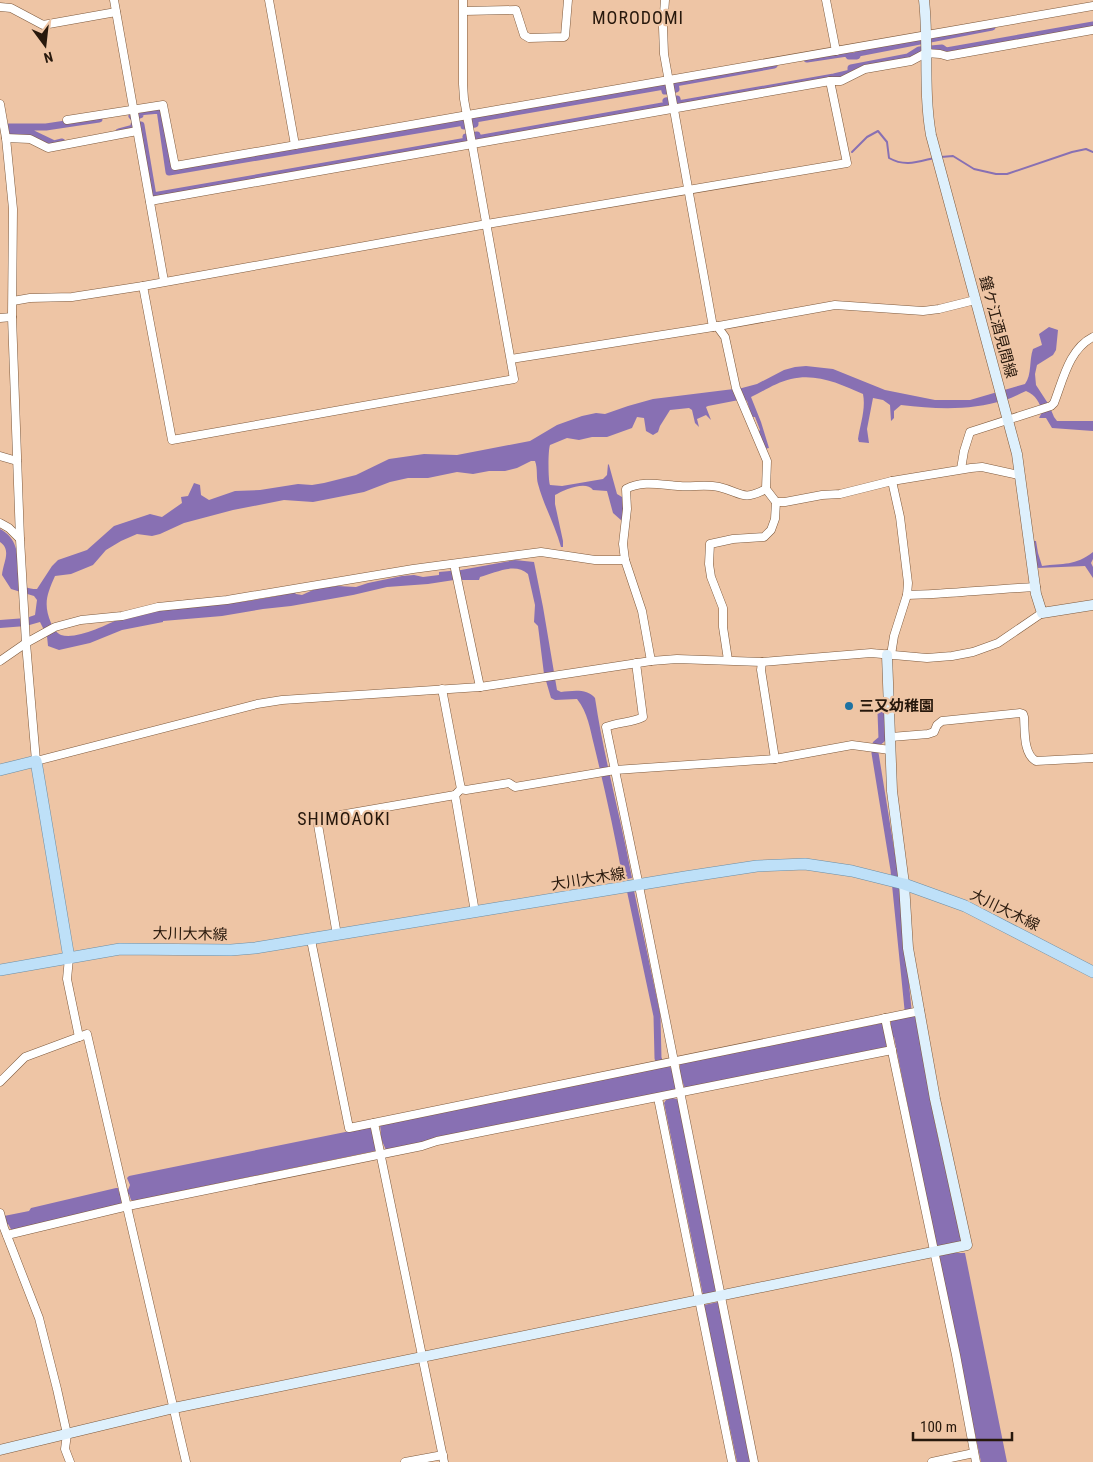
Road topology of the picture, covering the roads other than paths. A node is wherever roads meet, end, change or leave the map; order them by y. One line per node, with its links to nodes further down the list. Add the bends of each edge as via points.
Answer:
1 (114, 0): 11 (street)
2 (269, 0): 26 (street)
3 (463, 0): 10 (street)
4 (568, 0): 10 (street, via 564,37 529,38 524,35 516,10)
5 (665, 0): 17 (street, via 664,54)
6 (826, 0): 14 (street)
7 (924, 0): 13 (street, 鐘ケ江酒見間線)
8 (1093, 6): 13 (street)
9 (0, 7): 11 (street, via 11,8 44,25)
10 (464, 11): 21 (street, via 463,84)
11 (116, 12): 20 (street)
12 (1093, 30): 15 (street, via 947,56)
13 (926, 36): 14 (street); 15 (street, 鐘ケ江酒見間線)
14 (836, 51): 17 (street)
15 (926, 52): 16 (street, via 911,61 865,70 841,81); 33 (street, 鐘ケ江酒見間線, via 926,109 930,135)
16 (830, 81): 19 (street); 28 (street, via 847,163)
17 (669, 82): 19 (street); 21 (street)
18 (0, 104): 24 (street)
19 (674, 108): 25 (street); 28 (street)
20 (135, 111): 22 (street); 23 (street); 26 (street, via 163,105 175,166)
21 (468, 114): 25 (street); 26 (street)
22 (67, 120)
23 (137, 129): 24 (street, via 48,148 30,139); 29 (street)
24 (6, 138): 27 (street)
25 (472, 140): 29 (street); 30 (street)
26 (295, 145)
27 (4, 157): 34 (street, via 13,209)
28 (688, 190): 30 (street); 37 (street)
29 (150, 201): 31 (street)
30 (486, 224): 31 (street); 39 (street)
31 (164, 281): 32 (street)
32 (143, 286): 34 (street, via 72,297); 39 (street, via 172,440 514,379)
33 (975, 300): 37 (street, via 923,311 835,305); 40 (street, 鐘ケ江酒見間線)
34 (13, 301): 35 (street)
35 (12, 317): 36 (street); 42 (street)
36 (0, 318)
37 (715, 327): 39 (street); 46 (street, via 725,337 736,388 767,461)
38 (1093, 337): 40 (street, via 1074,355 1054,404)
39 (511, 360)
40 (1008, 419): 43 (street, via 970,432); 44 (street, 鐘ケ江酒見間線)
41 (0, 456): 42 (street)
42 (18, 461): 49 (street)
43 (961, 469): 44 (street, via 982,468); 45 (street)
44 (1019, 475): 52 (street, 鐘ケ江酒見間線)
45 (892, 481): 47 (street, via 840,494); 53 (street, via 906,558)
46 (766, 489): 47 (street); 50 (street, via 746,496 704,486 647,484 626,489)
47 (776, 502): 58 (street, via 775,519 764,538 710,544 711,577 724,608)
48 (0, 524): 49 (street)
49 (20, 539): 56 (street)
50 (625, 560): 51 (street, via 595,560 541,552); 60 (street, via 642,611)
51 (454, 566): 56 (street, via 81,620 55,627); 63 (street)
52 (1036, 587): 53 (street); 55 (street, 鐘ケ江酒見間線)
53 (907, 595): 57 (street)
54 (1093, 605): 55 (street)
55 (1042, 613): 57 (street, via 998,643 973,652 927,658)
56 (26, 642): 59 (street); 69 (street)
57 (889, 655): 61 (street, via 871,653); 65 (street)
58 (728, 660): 60 (street, via 677,658); 61 (street)
59 (0, 661)
60 (651, 661): 62 (street)
61 (762, 662): 68 (street, via 760,670)
62 (636, 663): 63 (street); 71 (street, via 644,717 606,727)
63 (480, 686): 64 (street)
64 (442, 689): 69 (street, via 257,704); 72 (street)
65 (890, 737): 66 (street); 67 (street, via 928,734 934,732 942,721 1020,713 1024,717 1028,753 1036,761)
66 (880, 748): 68 (street, via 852,745); 73 (street, via 892,791)
67 (1093, 758)
68 (775, 759): 71 (street)
69 (36, 761): 70 (main road); 78 (main road)
70 (0, 770)
71 (614, 770): 72 (street, via 514,787 509,783); 74 (street)
72 (458, 792): 75 (street); 76 (street, via 316,819)
73 (902, 884): 74 (main road, 大川大木線, via 852,871 805,864 757,866); 80 (main road, 大川大木線, via 965,906); 81 (street)
74 (639, 886): 75 (main road, 大川大木線); 85 (street)
75 (475, 912): 76 (main road, 大川大木線)
76 (337, 935): 77 (main road, 大川大木線)
77 (311, 940): 78 (main road, 大川大木線, via 231,950 120,949); 89 (street, via 349,1128)
78 (69, 958): 79 (main road, 大川大木線); 83 (street, via 67,979)
79 (0, 970)
80 (1093, 972)
81 (918, 1012): 82 (street); 94 (street, via 968,1246)
82 (885, 1020): 84 (street); 85 (street)
83 (79, 1038): 86 (street, via 26,1057); 91 (street, via 87,1034)
84 (891, 1049): 87 (street); 94 (street)
85 (674, 1063): 87 (street); 89 (street)
86 (0, 1082)
87 (680, 1092): 88 (street); 95 (street)
88 (660, 1098): 90 (street); 96 (street)
89 (374, 1123): 90 (street)
90 (380, 1152): 91 (street); 97 (street)
91 (128, 1204): 93 (street); 98 (street)
92 (0, 1213): 93 (street)
93 (4, 1231): 99 (street, via 38,1318)
94 (936, 1252): 95 (street); 101 (street)
95 (722, 1296): 96 (street); 107 (street)
96 (699, 1301): 97 (street); 106 (street)
97 (422, 1357): 98 (street); 102 (street)
98 (174, 1408): 99 (street); 104 (street)
99 (67, 1434): 100 (street); 103 (street, via 65,1449)
100 (0, 1450)
101 (974, 1453): 108 (street); 109 (street)
102 (443, 1458): 105 (street)
103 (70, 1462)
104 (186, 1462)
105 (405, 1462)
106 (732, 1462)
107 (754, 1462)
108 (932, 1462)
109 (976, 1462)

